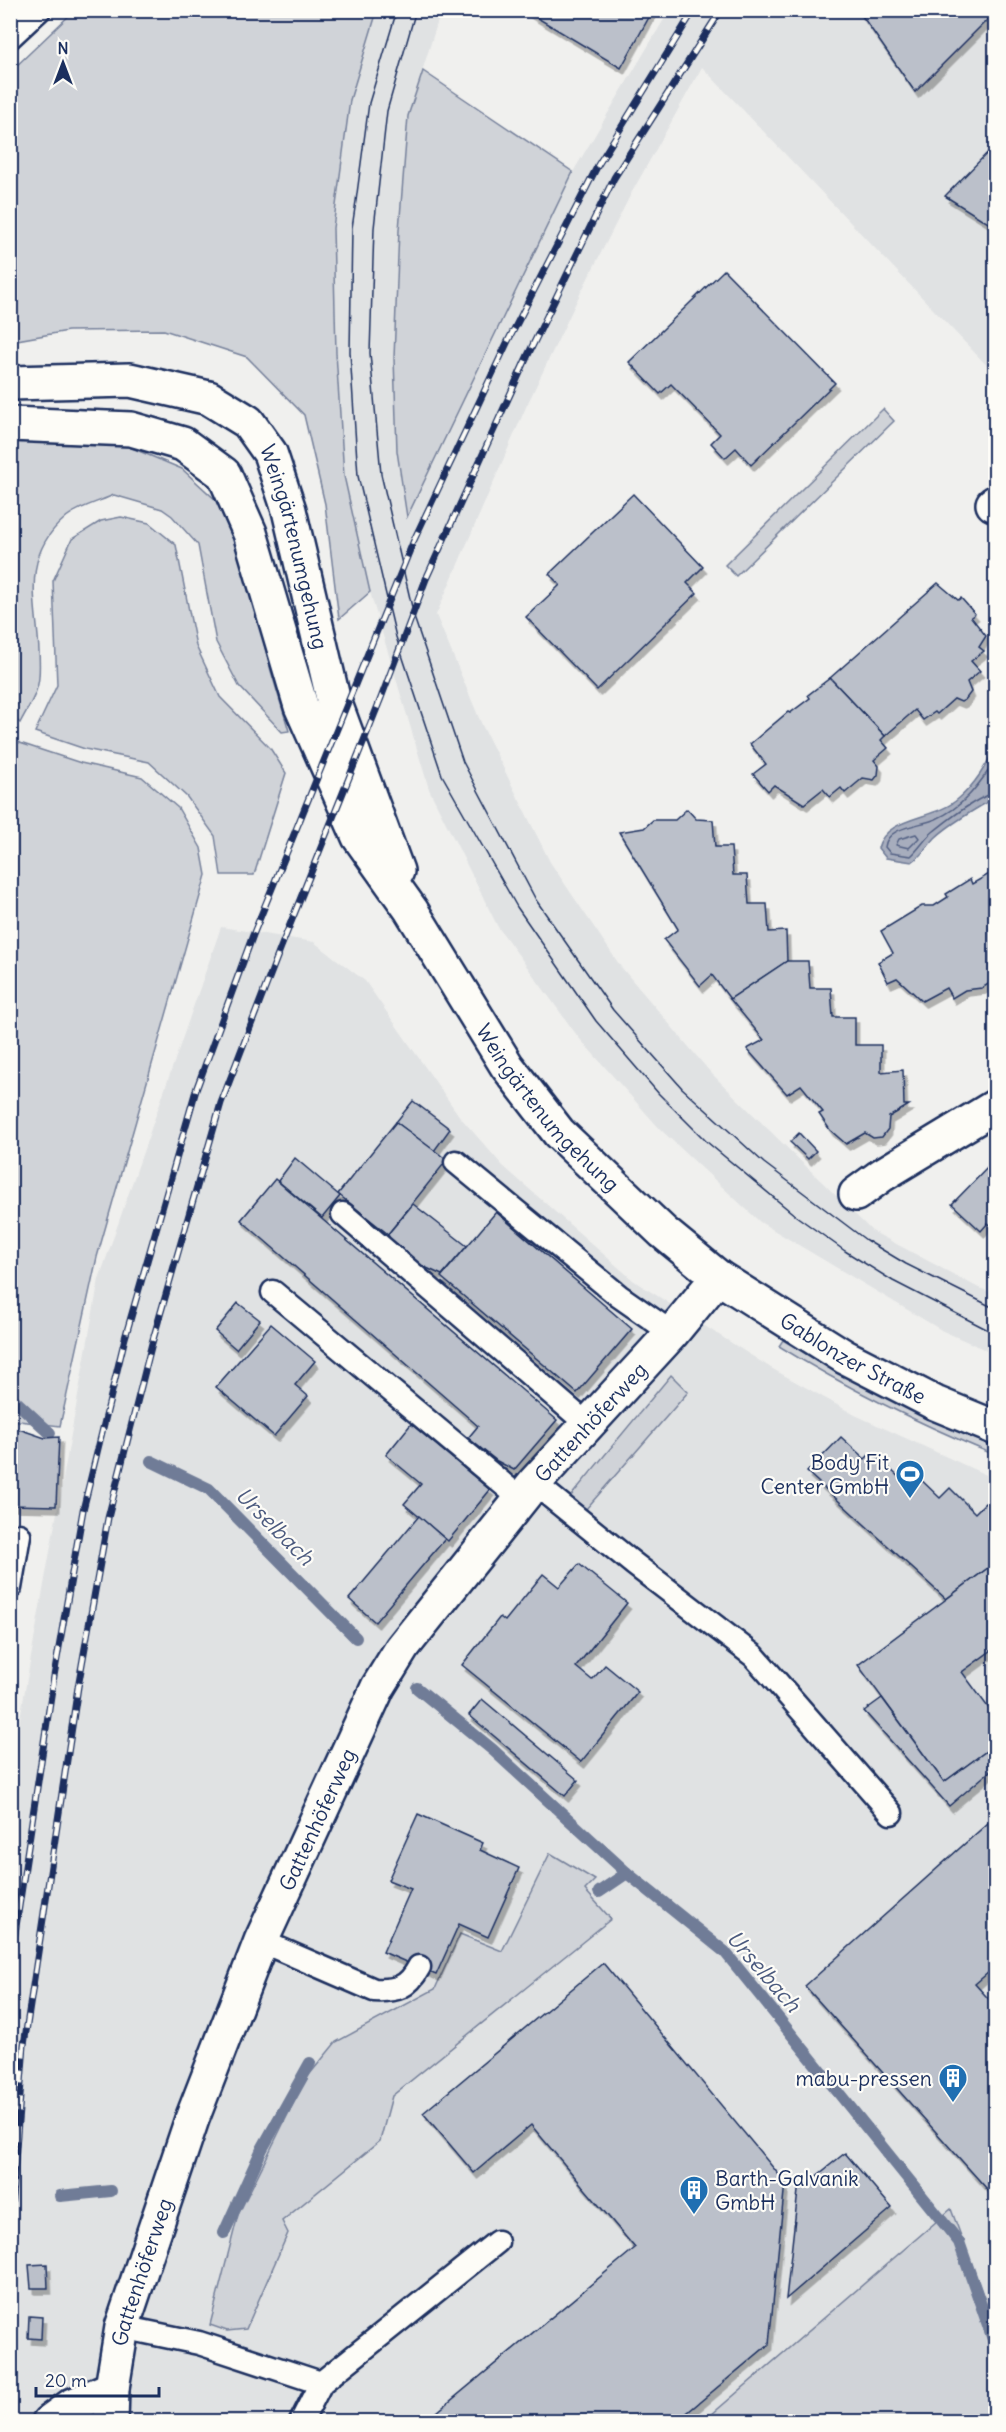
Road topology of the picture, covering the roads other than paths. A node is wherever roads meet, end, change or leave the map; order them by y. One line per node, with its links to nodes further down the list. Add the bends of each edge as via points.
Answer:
1 (39, 10): 2 (lane)
2 (10, 37)
3 (10, 383): 5 (main road, Weingärtenumgehung, via 130,380 209,398 248,422 270,453 290,510 333,698)
4 (10, 424): 5 (main road, Weingärtenumgehung, via 131,429 183,444 224,474 250,533 301,706 359,837)
5 (411, 910): 10 (main road, Weingärtenumgehung, via 507,1066 559,1133 663,1232)
6 (996, 1106): 8 (main road)
7 (456, 1162): 12 (lane, via 620,1296)
8 (856, 1194)
9 (343, 1214): 13 (lane)
10 (717, 1277): 12 (main road, Gattenhöferweg); 14 (main road, Gablonzer Straße, via 845,1357 935,1403)
11 (273, 1292): 15 (lane)
12 (672, 1333): 13 (main road, Gattenhöferweg)
13 (587, 1424): 15 (main road, Gattenhöferweg)
14 (996, 1428)
15 (528, 1491): 18 (lane, via 634,1564 754,1656); 19 (main road, Gattenhöferweg, via 402,1648 378,1687)
16 (19, 1535): 17 (lane)
17 (10, 1588)
18 (891, 1813)
19 (261, 1941): 20 (lane, via 374,1990 393,1991 403,1986); 22 (main road, Gattenhöferweg, via 192,2119)
20 (419, 1967)
21 (497, 2242): 23 (lane)
22 (122, 2327): 23 (lane, via 199,2343); 24 (main road, Gattenhöferweg)
23 (321, 2383): 27 (lane)
24 (112, 2388): 25 (main road, via 71,2406); 26 (main road, Gattenhöferweg)
25 (49, 2421)
26 (111, 2421)
27 (301, 2421)

